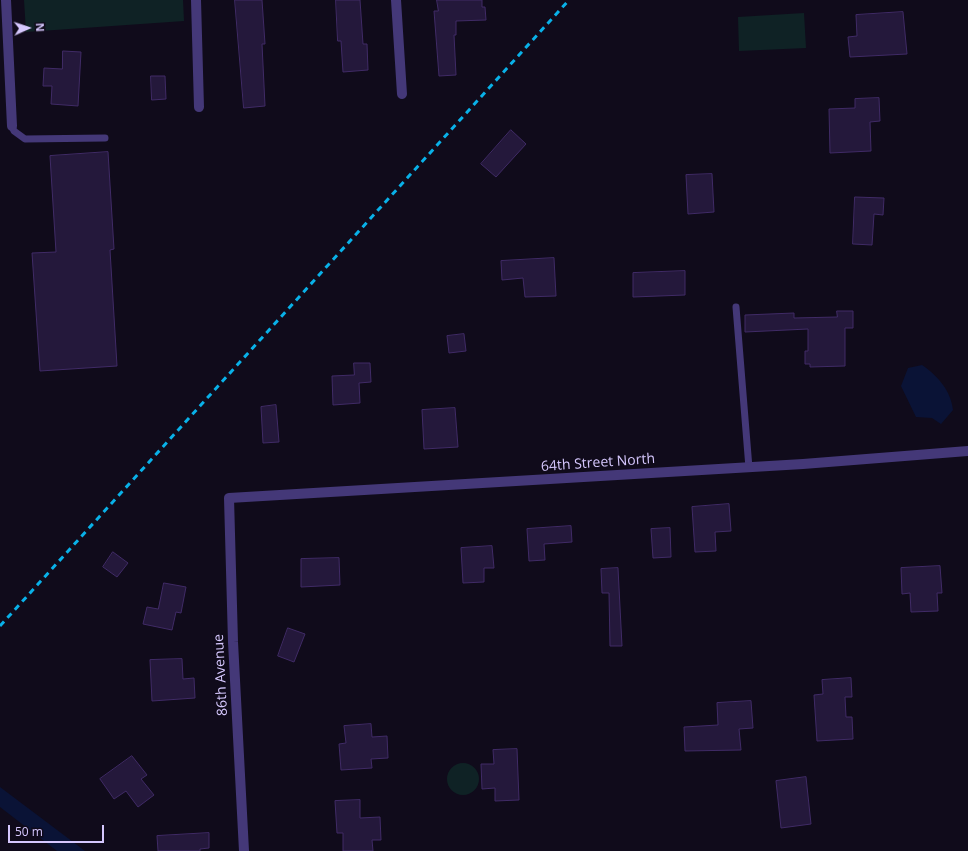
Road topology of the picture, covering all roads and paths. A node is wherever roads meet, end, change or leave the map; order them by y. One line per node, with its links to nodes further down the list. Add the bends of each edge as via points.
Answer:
1 (6, 0): 6 (street)
2 (196, 0): 5 (street)
3 (396, 0): 4 (street)
4 (402, 94)
5 (199, 107)
6 (12, 126): 7 (lane, via 14,131 25,139)
7 (105, 138)
8 (736, 307): 10 (lane)
9 (968, 451): 10 (street, 64th Street North)
10 (749, 468): 11 (street, 64th Street North)
11 (229, 498): 12 (street, 86th Avenue, via 233,642)
12 (244, 851)

